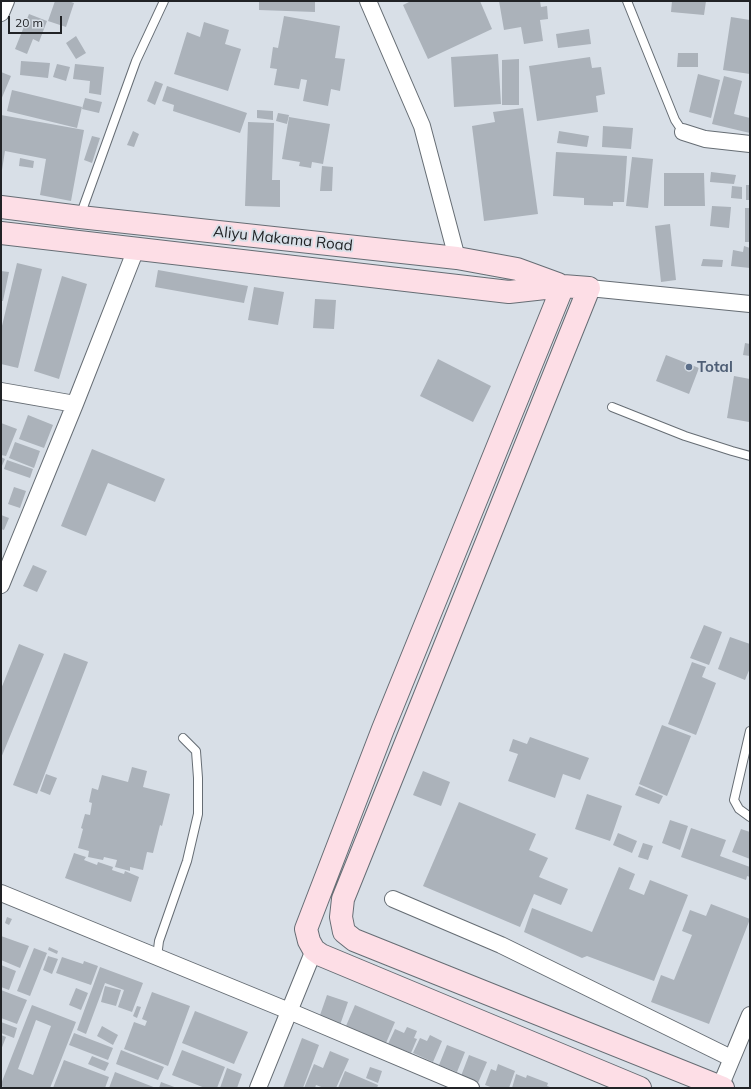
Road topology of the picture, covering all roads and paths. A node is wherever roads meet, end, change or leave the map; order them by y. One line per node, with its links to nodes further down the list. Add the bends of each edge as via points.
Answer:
1 (6, 1): 5 (street)
2 (164, 1): 9 (lane, via 136,60)
3 (368, 1): 12 (street, via 422,126)
4 (626, 1): 6 (lane, via 675,120)
5 (1, 14)
6 (683, 132): 7 (street, via 705,139)
7 (750, 144)
8 (1, 207): 9 (street, Aliyu Makama Road)
9 (80, 217): 12 (street, Aliyu Makama Road)
10 (1, 233): 11 (street, Aliyu Makama Road)
11 (136, 249): 13 (street, Aliyu Makama Road, via 509,292); 17 (street)
12 (457, 258): 13 (street, Aliyu Makama Road, via 517,269)
13 (562, 286): 14 (street, Aliyu Makama Road); 21 (street)
14 (589, 288): 15 (street); 24 (street)
15 (750, 304)
16 (1, 391): 17 (street)
17 (75, 404): 20 (street)
18 (612, 407): 19 (lane, via 685,436)
19 (750, 456)
20 (1, 585)
21 (383, 729): 24 (street); 28 (street, via 306,928)
22 (750, 731): 25 (lane, via 734,800 739,809)
23 (183, 738): 29 (lane, via 196,750 198,814 187,861 159,941)
24 (408, 738): 33 (street, via 344,899 341,917 344,932 354,940)
25 (750, 817)
26 (1, 893): 29 (street)
27 (393, 899): 32 (street, via 501,945)
28 (314, 950): 30 (street); 36 (street)
29 (157, 957): 30 (street)
30 (289, 1011): 34 (street); 35 (street)
31 (750, 1015): 32 (street)
32 (731, 1058): 33 (street)
33 (722, 1087)
34 (258, 1088)
35 (471, 1088)
36 (640, 1088)

